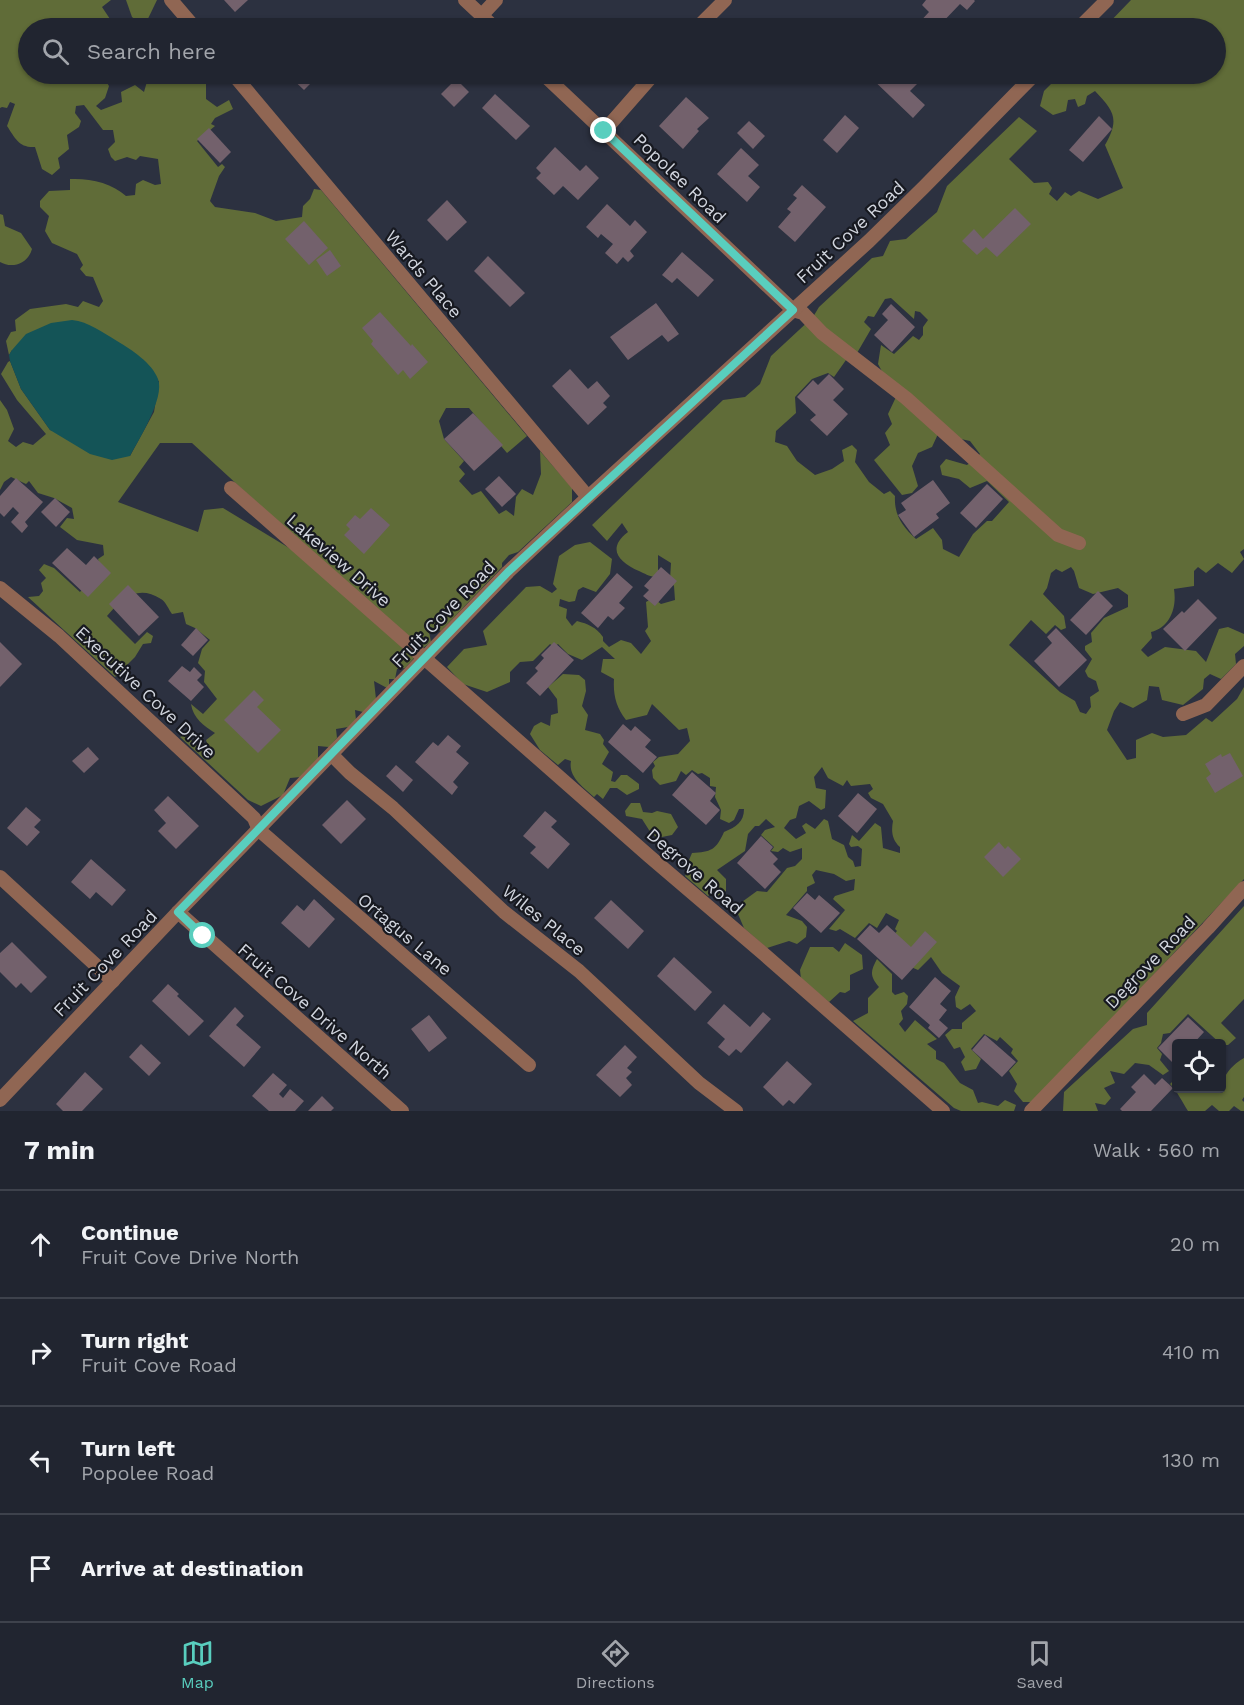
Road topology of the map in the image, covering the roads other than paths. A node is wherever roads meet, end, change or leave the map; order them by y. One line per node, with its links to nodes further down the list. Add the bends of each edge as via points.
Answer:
1 (171, 0): 7 (street)
2 (465, 0): 6 (street)
3 (496, 0): 6 (street)
4 (724, 0): 9 (street)
5 (1107, 0): 10 (street)
6 (481, 16): 8 (street)
7 (186, 18)
8 (483, 18)
9 (707, 18)
10 (1089, 18)
11 (241, 84): 18 (street, Wards Place)
12 (554, 84): 15 (street, Popolee Road)
13 (645, 84): 15 (street)
14 (1025, 84): 16 (street, Fruit Cove Road, via 924,187)
15 (604, 131): 16 (street, Popolee Road)
16 (793, 310): 18 (street, Fruit Cove Road); 19 (street, Popolee Road, via 803,313 822,333 906,398 1058,535)
17 (231, 488): 21 (street, Lakeview Drive)
18 (588, 497): 21 (street, Fruit Cove Road)
19 (1079, 543)
20 (0, 588): 25 (street, Executive Cove Drive, via 153,722 254,818)
21 (424, 658): 24 (street, Fruit Cove Road); 35 (street, Degrove Road)
22 (1244, 666): 23 (street, via 1206,705)
23 (1183, 714)
24 (332, 754): 25 (street, Fruit Cove Road); 34 (street, Wiles Place, via 504,912 579,971 699,1083)
25 (258, 830): 28 (street, Fruit Cove Road); 30 (street, Ortagus Lane)
26 (0, 877): 29 (street)
27 (1244, 888): 36 (street, Degrove Road)
28 (178, 912): 29 (street, Fruit Cove Road); 33 (street, Fruit Cove Drive North)
29 (112, 981): 31 (street, Fruit Cove Road)
30 (529, 1065)
31 (0, 1101): 32 (street)
32 (6, 1111)
33 (402, 1111)
34 (736, 1111)
35 (943, 1111)
36 (1031, 1111)

